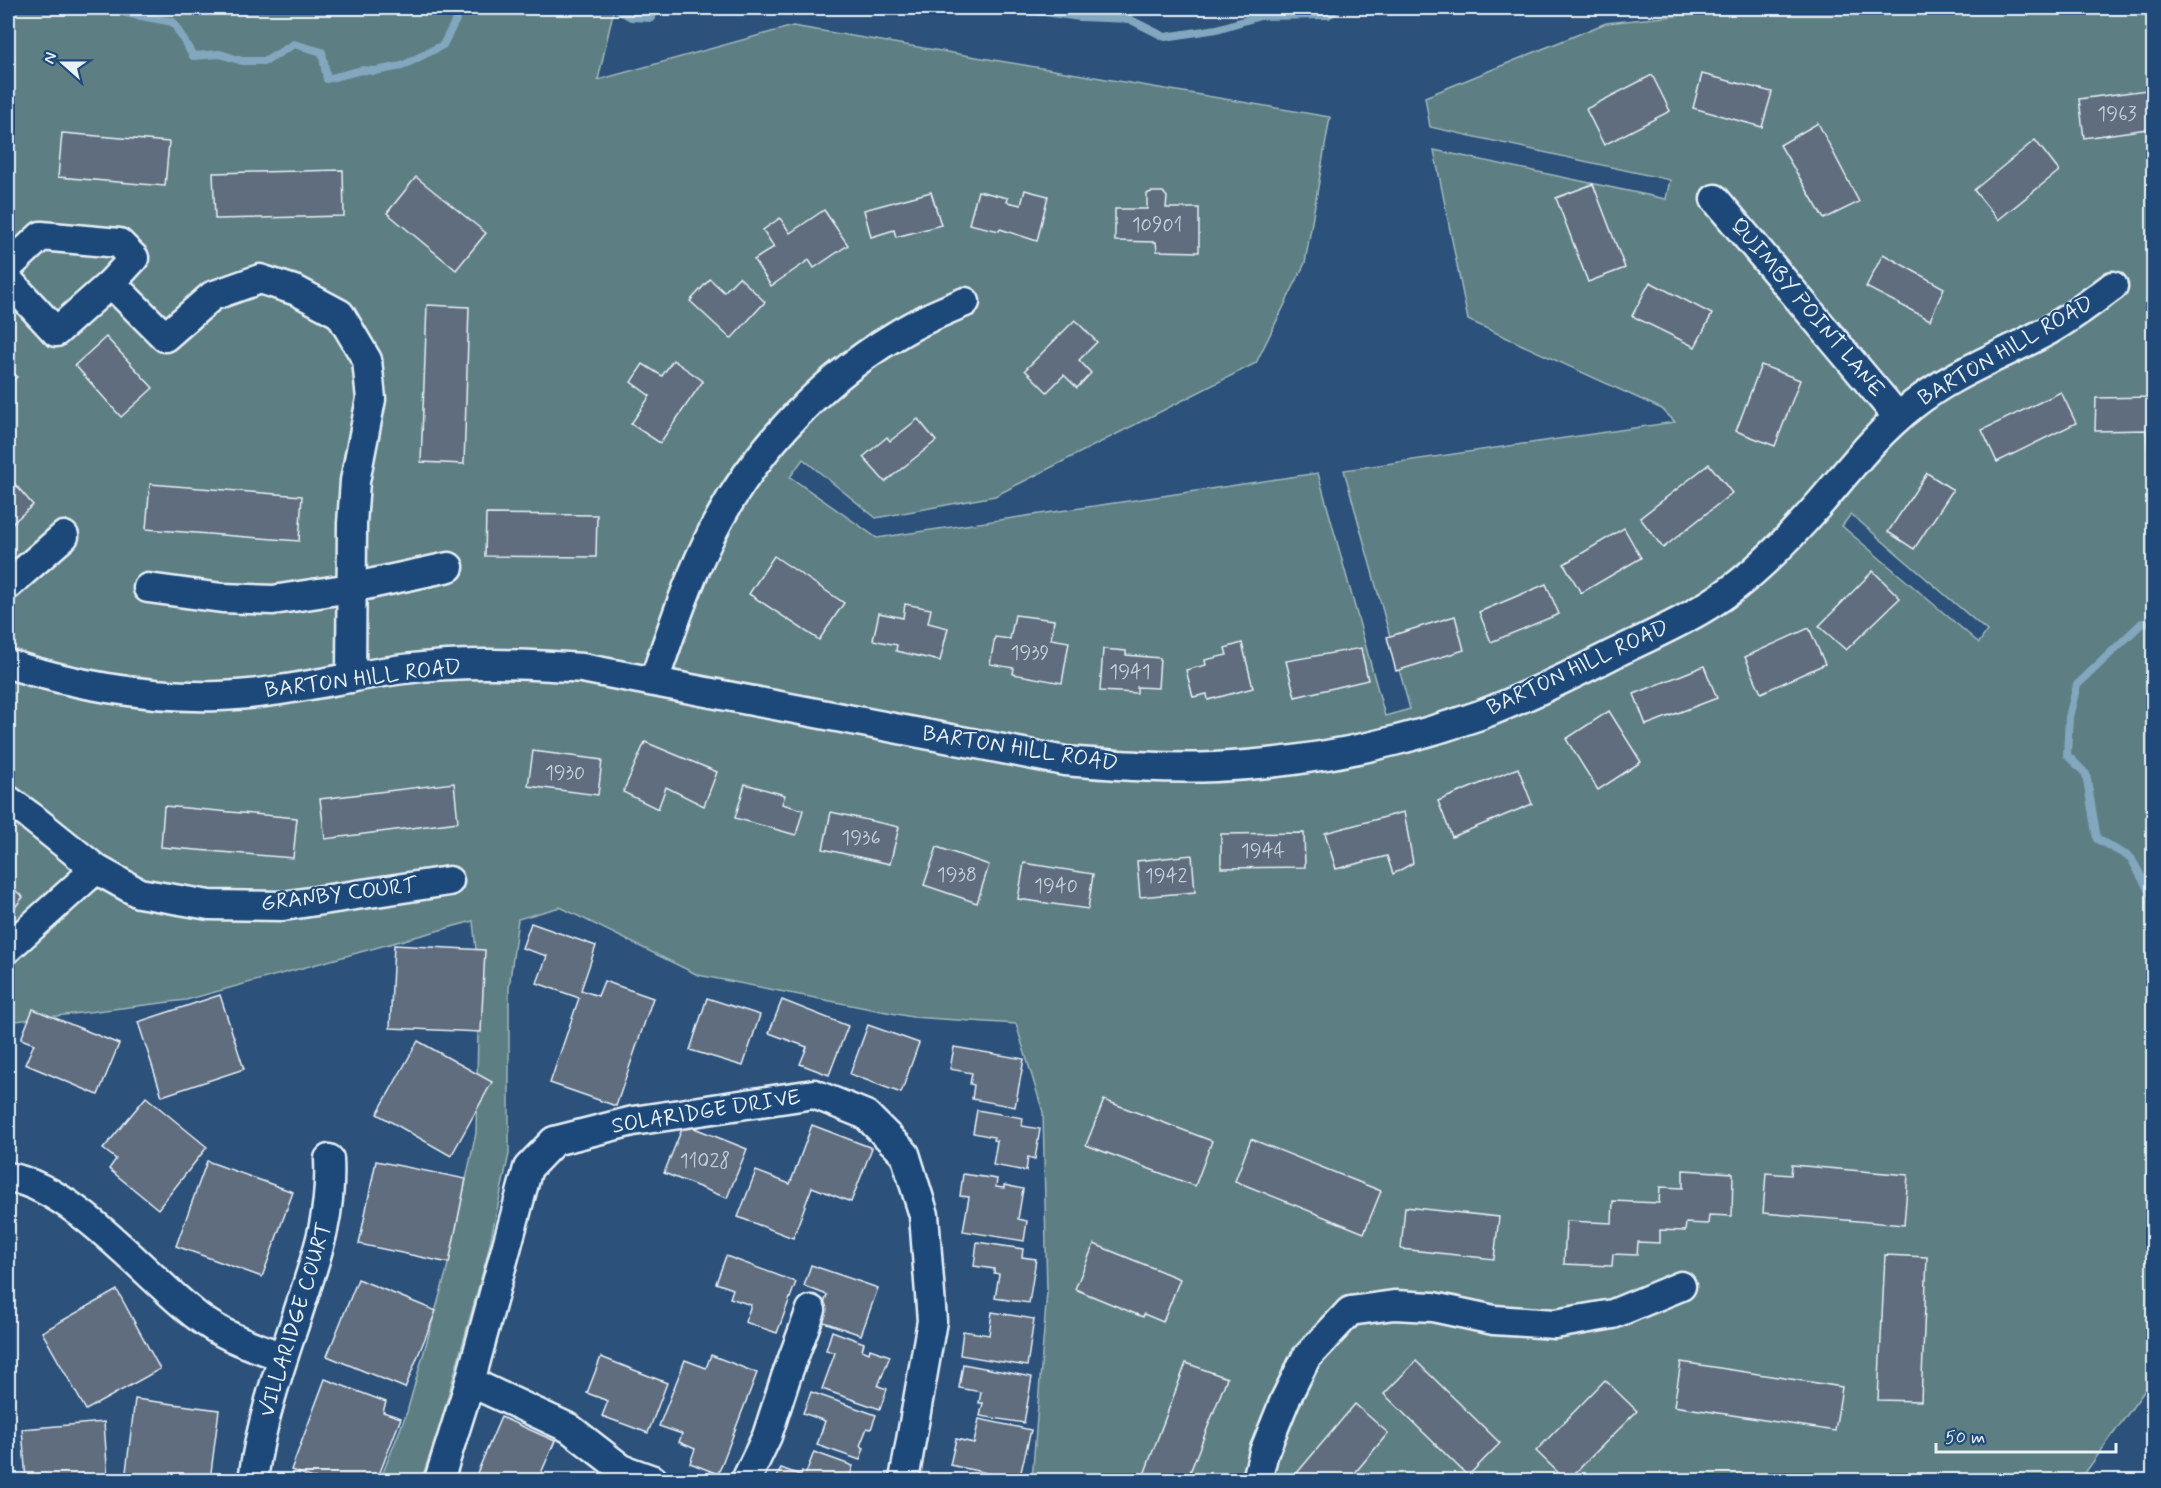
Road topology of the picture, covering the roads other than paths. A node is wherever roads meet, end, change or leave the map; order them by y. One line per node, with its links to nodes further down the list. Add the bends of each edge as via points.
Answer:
1 (1715, 199): 7 (street, QUIMBY POINT LANE)
2 (8, 267): 4 (street, via 41,236 120,243 134,258)
3 (8, 280): 4 (street, via 56,332)
4 (111, 283): 12 (street, via 165,337 212,296 260,279 297,291 340,314 367,360 371,399 355,481)
5 (2113, 285): 7 (street, BARTON HILL ROAD, via 2068,319 1926,394)
6 (965, 302): 15 (street, via 894,336 838,377 800,411 762,456 706,544)
7 (1898, 417): 15 (street, BARTON HILL ROAD, via 1770,556 1692,615 1544,689 1479,715 1348,751 1215,767 1065,761)
8 (64, 536): 10 (street)
9 (449, 567): 12 (street)
10 (8, 585)
11 (148, 588): 12 (street, via 273,600)
12 (351, 588): 14 (street)
13 (8, 664): 14 (street, BARTON HILL ROAD, via 106,687 167,695 277,691)
14 (351, 678): 15 (street, BARTON HILL ROAD, via 431,666 507,663 582,668)
15 (654, 681)
16 (8, 801): 17 (street, GRANBY COURT)
17 (96, 869): 18 (street, GRANBY COURT, via 139,893 209,905 283,906); 19 (street)
18 (449, 881)
19 (8, 948)
20 (329, 1159): 24 (street, VILLARIDGE COURT, via 328,1210 321,1242)
21 (8, 1177): 24 (street, via 36,1185 76,1210 199,1318 224,1334)
22 (1681, 1286): 31 (street, via 1613,1314 1555,1324 1494,1320 1433,1307 1394,1305 1350,1311 1306,1358 1264,1452)
23 (811, 1310): 29 (street, via 767,1436)
24 (283, 1357): 26 (street, VILLARIDGE COURT)
25 (470, 1382): 27 (street, SOLARIDGE DRIVE); 28 (street, via 569,1428 622,1469); 30 (street, SOLARIDGE DRIVE, via 528,1168 554,1141 633,1121 814,1094 866,1115 905,1154 924,1215 932,1322)
26 (253, 1480)
27 (438, 1480)
28 (652, 1480)
29 (746, 1480)
30 (904, 1480)
31 (1257, 1480)

